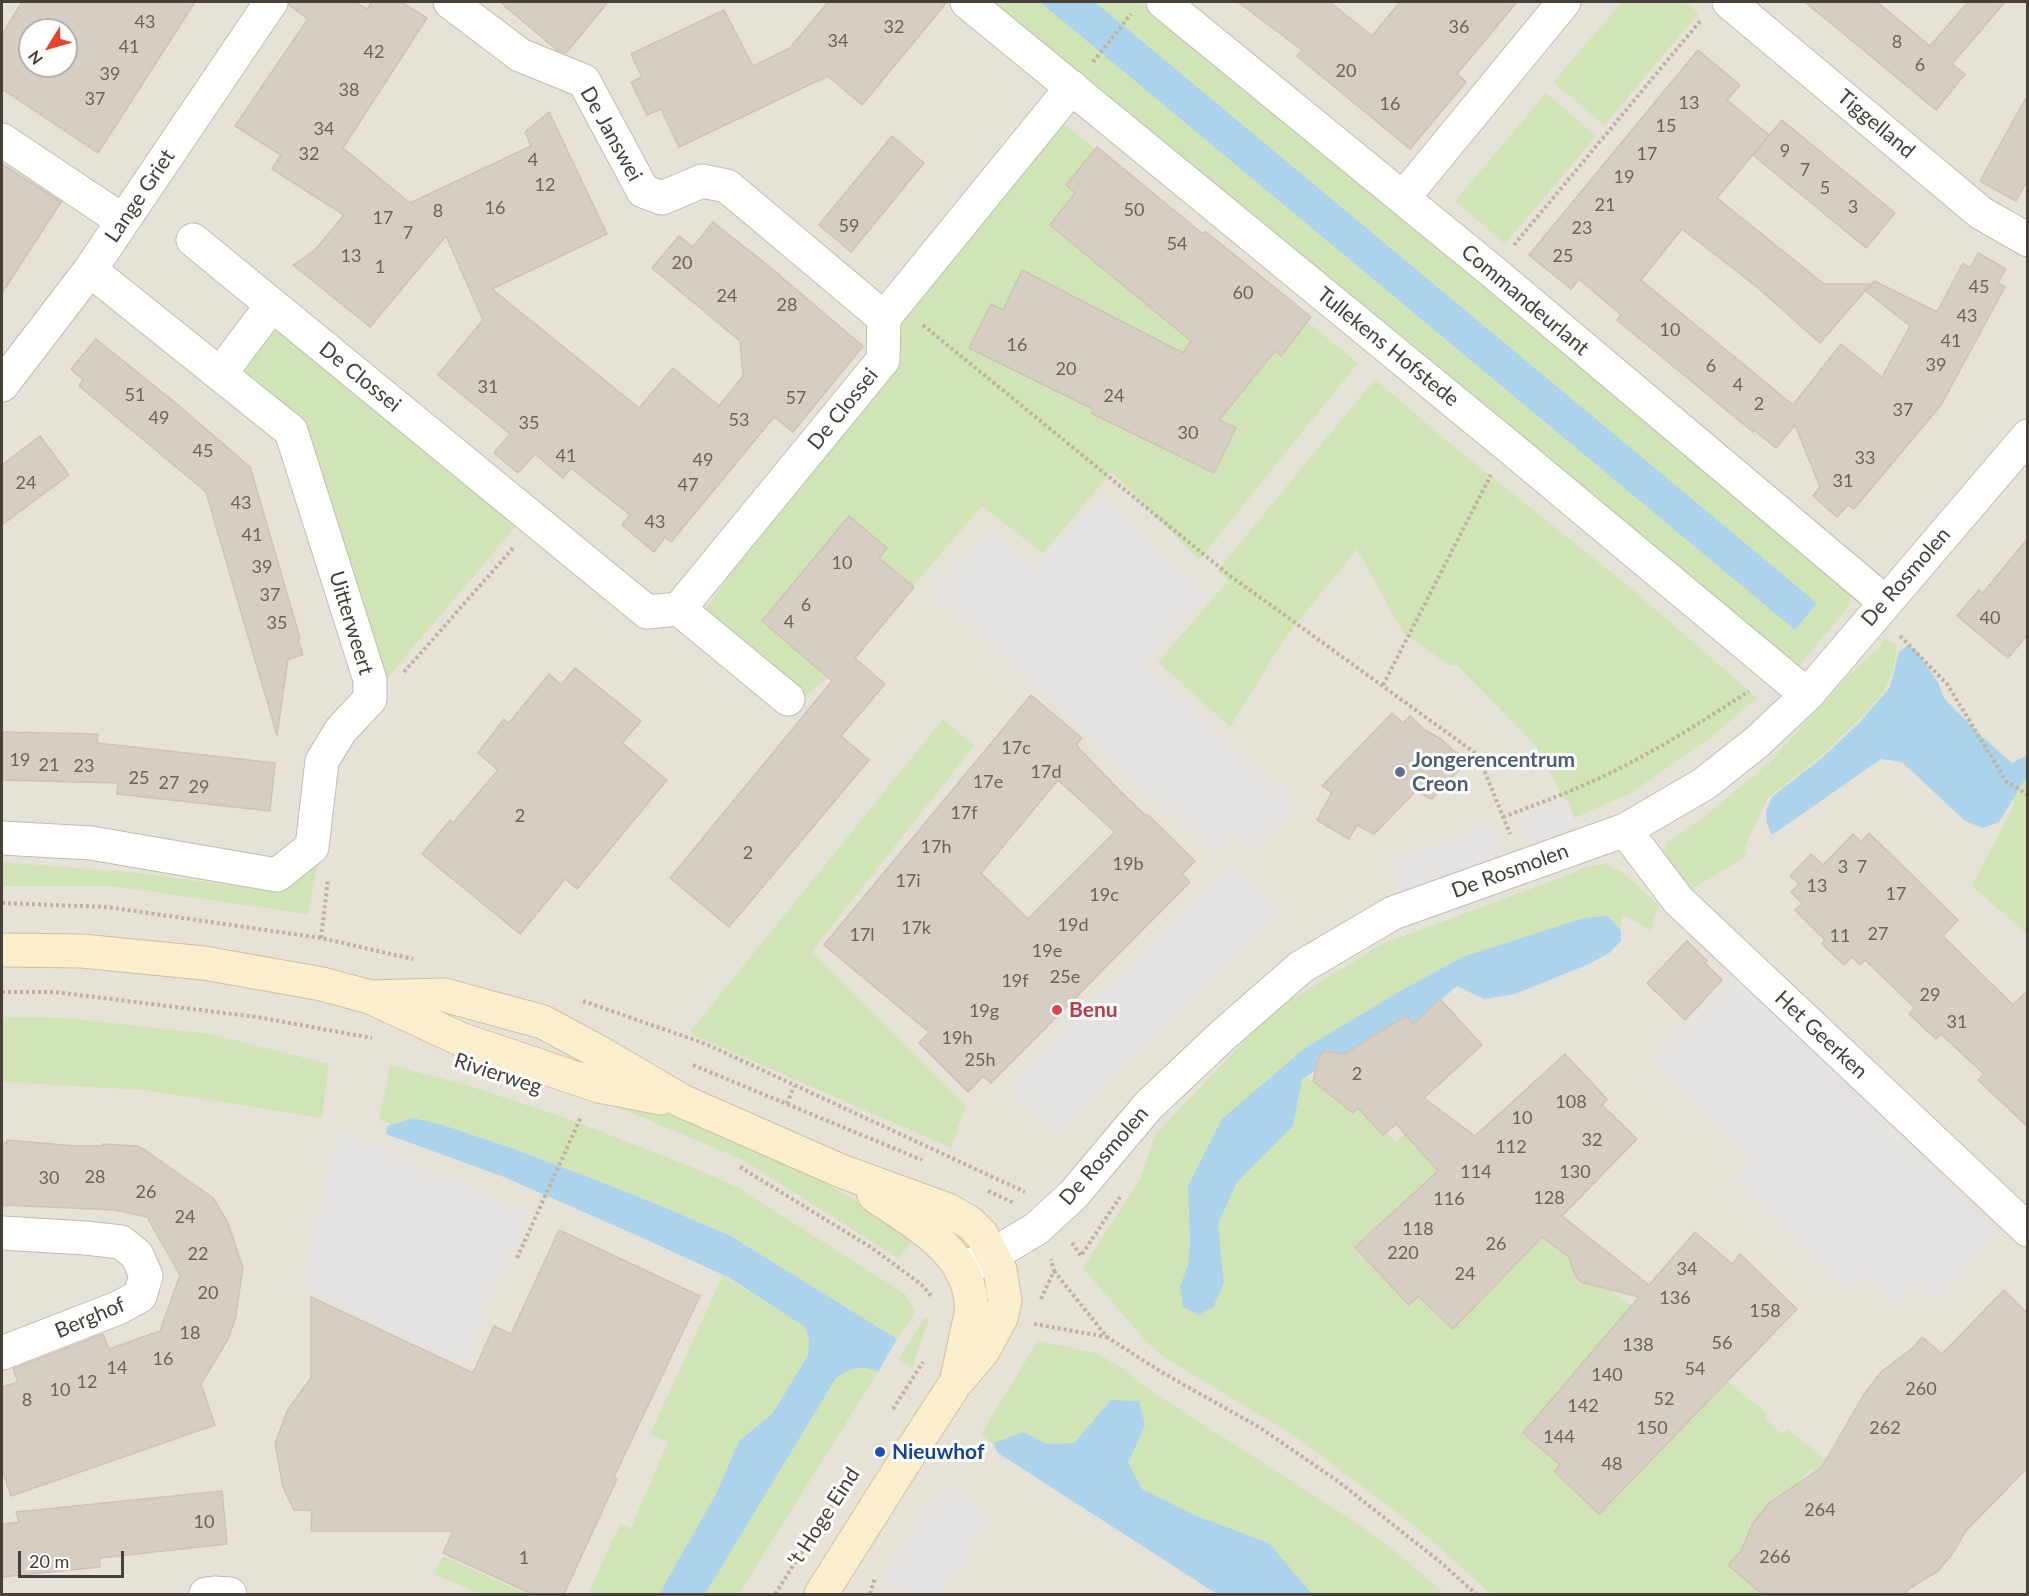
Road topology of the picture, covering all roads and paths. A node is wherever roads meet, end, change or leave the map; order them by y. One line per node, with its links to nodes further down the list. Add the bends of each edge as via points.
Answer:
1 (271, 2): 11 (street, Lange Griet)
2 (450, 2): 17 (street, De Janswei, via 520,55 584,81 643,191 662,198 702,181 727,186)
3 (967, 2): 8 (street, Tullekens Hofstede)
4 (1564, 2): 10 (street)
5 (1729, 2): 13 (street, Tiggelland, via 1981,213)
6 (1148, 6): 8 (path); 10 (street, Commandeurlant)
7 (1702, 20): 15 (path)
8 (1072, 87): 17 (street); 21 (street, Tullekens Hofstede)
9 (2, 140): 11 (street)
10 (1403, 198): 15 (street, Commandeurlant)
11 (123, 221): 14 (street, Lange Griet)
12 (193, 240): 16 (street, De Clossei)
13 (2028, 240)
14 (90, 270): 18 (street, Uitterweert); 19 (street, Lange Griet)
15 (1492, 271): 24 (street, Commandeurlant)
16 (272, 305): 18 (street); 22 (street, De Clossei)
17 (889, 310): 23 (street, De Clossei, via 883,360); 26 (path, via 1229,575)
18 (220, 374): 28 (street, Uitterweert, via 291,431 370,680)
19 (2, 384)
20 (2028, 436): 24 (street, De Rosmolen)
21 (1507, 445): 25 (street, Tullekens Hofstede); 26 (path)
22 (536, 521): 23 (street, De Clossei, via 647,612); 28 (path, via 391,688)
23 (679, 609): 29 (street)
24 (1879, 609): 27 (street, De Rosmolen); 30 (path, via 1896,633 1947,684 2006,781)
25 (1779, 671): 27 (street, Tullekens Hofstede); 31 (path, via 1626,766 1568,793)
26 (1383, 685): 31 (path, via 1478,755)
27 (1807, 694): 32 (street, De Rosmolen, via 1757,742 1704,784)
28 (370, 699): 34 (street, Uitterweert, via 341,730 322,761)
29 (788, 699)
30 (2028, 795)
31 (1503, 816): 35 (path)
32 (1625, 830): 35 (street, De Rosmolen); 45 (street, Het Geerken, via 1678,900)
33 (2, 838): 34 (street, via 91,843 277,875)
34 (312, 847): 36 (path, via 330,861)
35 (1522, 866): 47 (street, De Rosmolen, via 1393,913 1301,968 1148,1106 1053,1214)
36 (321, 938)
37 (2, 950): 44 (street, Rivierweg, via 82,951 204,963 322,984 370,997 460,1039 599,1086 682,1101)
38 (2, 992): 39 (path, via 54,992 257,1017)
39 (378, 1040)
40 (794, 1085): 41 (path)
41 (783, 1110)
42 (582, 1114): 48 (path)
43 (740, 1167): 51 (path, via 872,1248 922,1285)
44 (841, 1171): 47 (street, Rivierweg, via 955,1213 982,1235); 49 (street, Rivierweg, via 945,1245)
45 (2028, 1230)
46 (2, 1233): 52 (street, Berghof, via 121,1242 137,1255 146,1276 140,1296 118,1308)
47 (994, 1254): 49 (street, De Rosmolen); 54 (street, 't Hoge Eind, via 1004,1287 1001,1318 983,1351)
48 (517, 1258)
49 (961, 1270): 54 (street, 't Hoge Eind, via 972,1306)
50 (1054, 1271): 61 (path, via 1107,1337 1259,1427 1339,1482)
51 (934, 1302)
52 (2, 1353)
53 (912, 1379): 55 (path)
54 (955, 1384): 60 (street, 't Hoge Eind)
55 (893, 1409)
56 (855, 1469): 59 (path, 't Hoge Eind)
57 (206, 1594): 58 (street)
58 (230, 1594)
59 (775, 1594)
60 (821, 1594)
61 (1476, 1594)

